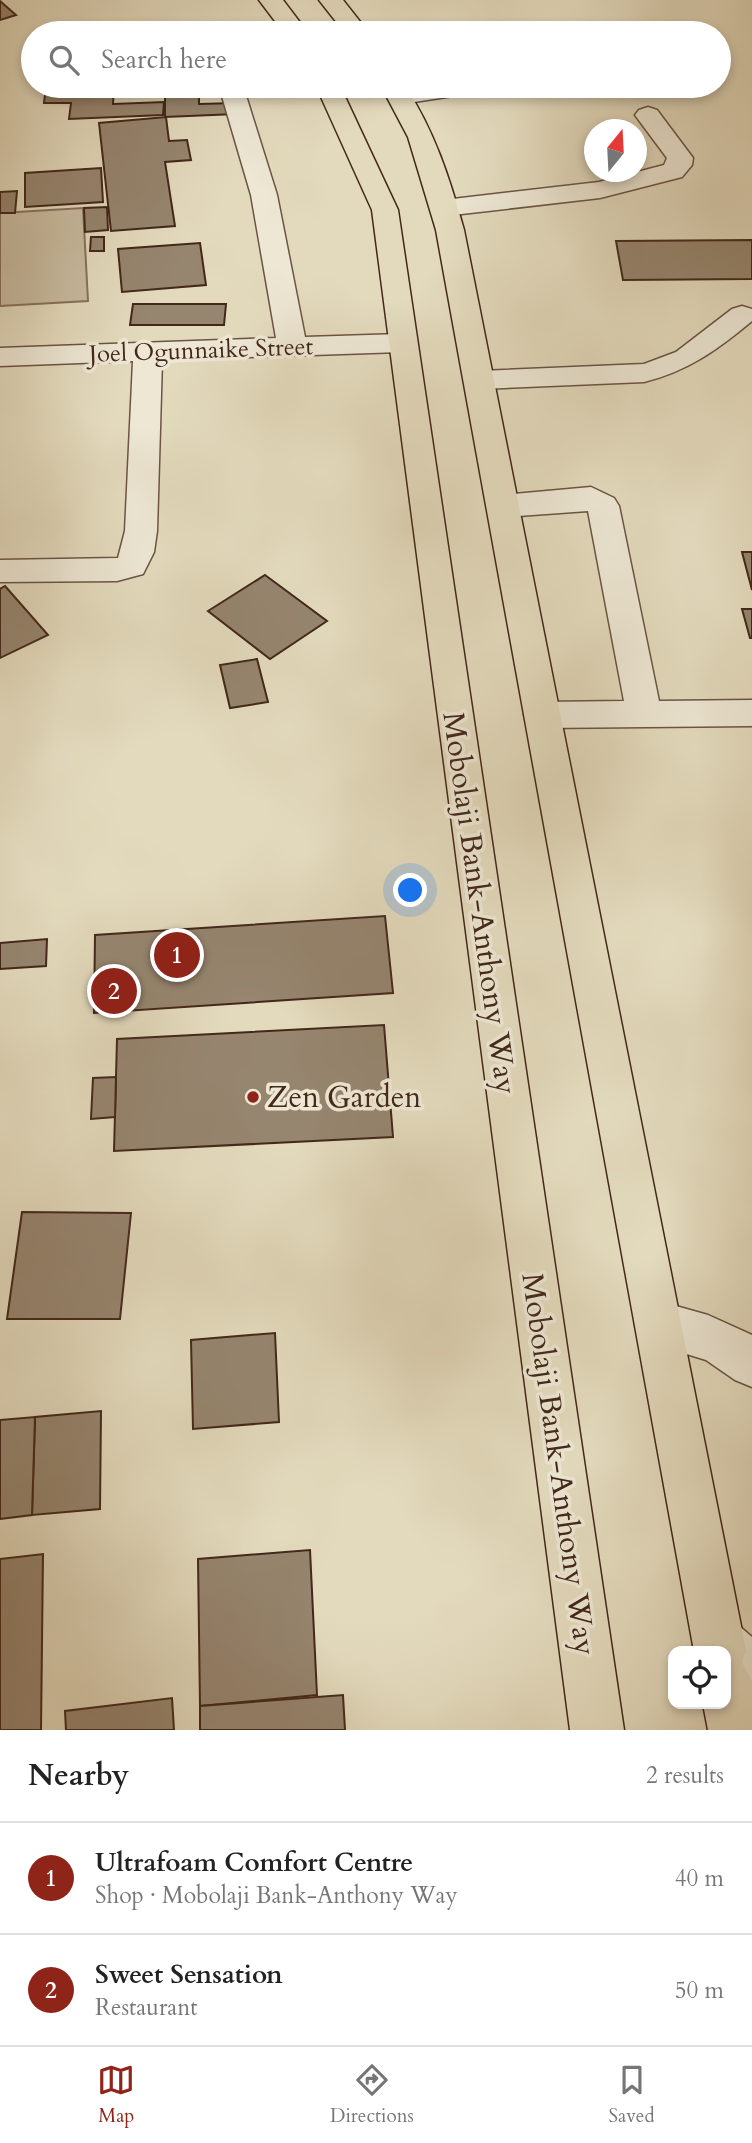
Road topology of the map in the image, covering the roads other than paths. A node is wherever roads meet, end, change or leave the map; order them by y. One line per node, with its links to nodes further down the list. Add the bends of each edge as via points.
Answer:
1 (271, 0): 3 (main road)
2 (331, 0): 4 (main road)
3 (287, 21)
4 (348, 21)
5 (235, 98): 12 (street, via 264,195)
6 (333, 98): 11 (main road, Mobolaji Bank-Anthony Way, via 384,210)
7 (400, 98): 9 (main road, via 418,129)
8 (648, 115): 9 (street, via 680,158 673,171 600,190)
9 (444, 208): 15 (main road)
10 (742, 316): 15 (street, via 687,360 664,369)
11 (401, 343): 12 (street, Joel Ogunnaike Street); 25 (main road, Mobolaji Bank-Anthony Way)
12 (292, 347): 13 (street, Joel Ogunnaike Street)
13 (148, 352): 14 (street, Joel Ogunnaike Street); 17 (street, via 141,531 131,566)
14 (0, 357)
15 (480, 380): 16 (main road)
16 (503, 506): 19 (street, via 591,499 603,506); 20 (main road)
17 (0, 571)
18 (752, 713): 19 (street)
19 (645, 714): 20 (street)
20 (542, 715): 21 (main road)
21 (658, 1324): 22 (street, via 715,1340); 23 (main road)
22 (752, 1364)
23 (726, 1646)
24 (731, 1685): 26 (main road)
25 (597, 1730)
26 (735, 1730)

